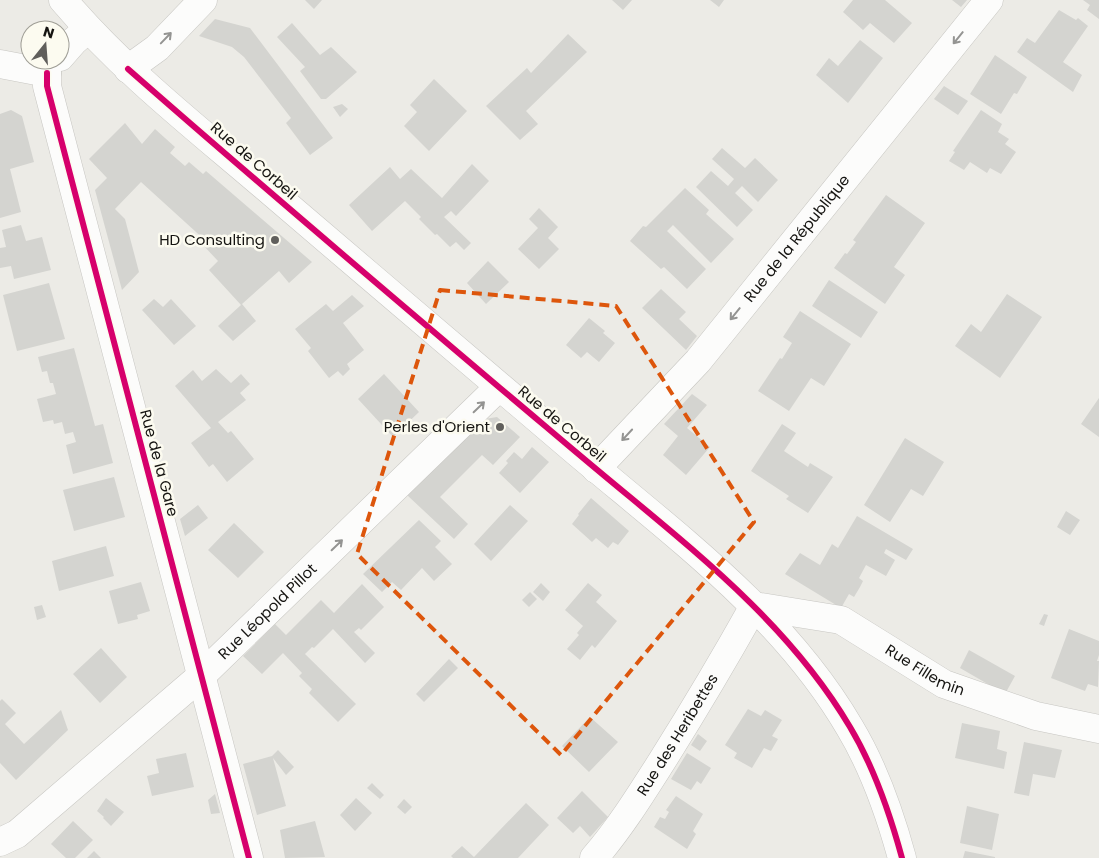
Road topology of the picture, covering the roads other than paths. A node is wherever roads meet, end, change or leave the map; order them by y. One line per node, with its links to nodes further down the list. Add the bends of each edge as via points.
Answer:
1 (63, 0): 4 (street, Rue de Corbeil)
2 (203, 0): 8 (street, one-way to 2, via 157,48)
3 (989, 0): 11 (street, Rue de la République, one-way to 11, via 698,361)
4 (88, 29): 5 (street); 8 (street, Rue de Corbeil)
5 (70, 46)
6 (0, 64): 7 (street)
7 (20, 64)
8 (128, 69): 10 (street, Rue de Corbeil)
9 (53, 70): 13 (street, Rue de la Gare, via 47,86)
10 (499, 387): 11 (street, Rue de Corbeil); 13 (street, Rue Léopold Pillot, one-way to 10)
11 (596, 469): 12 (street, Rue de Corbeil, via 698,554)
12 (754, 606): 14 (street, Rue Fillemin, via 841,620 944,684 1036,716); 17 (street, Rue des Heribettes, via 644,790 612,838); 18 (street, Rue de Corbeil, via 816,676 851,729 873,772)
13 (201, 676): 15 (street, Rue Léopold Pillot, via 17,834); 16 (street, Rue de la Gare)
14 (1099, 729)
15 (0, 842)
16 (249, 858)
17 (594, 858)
18 (902, 858)

